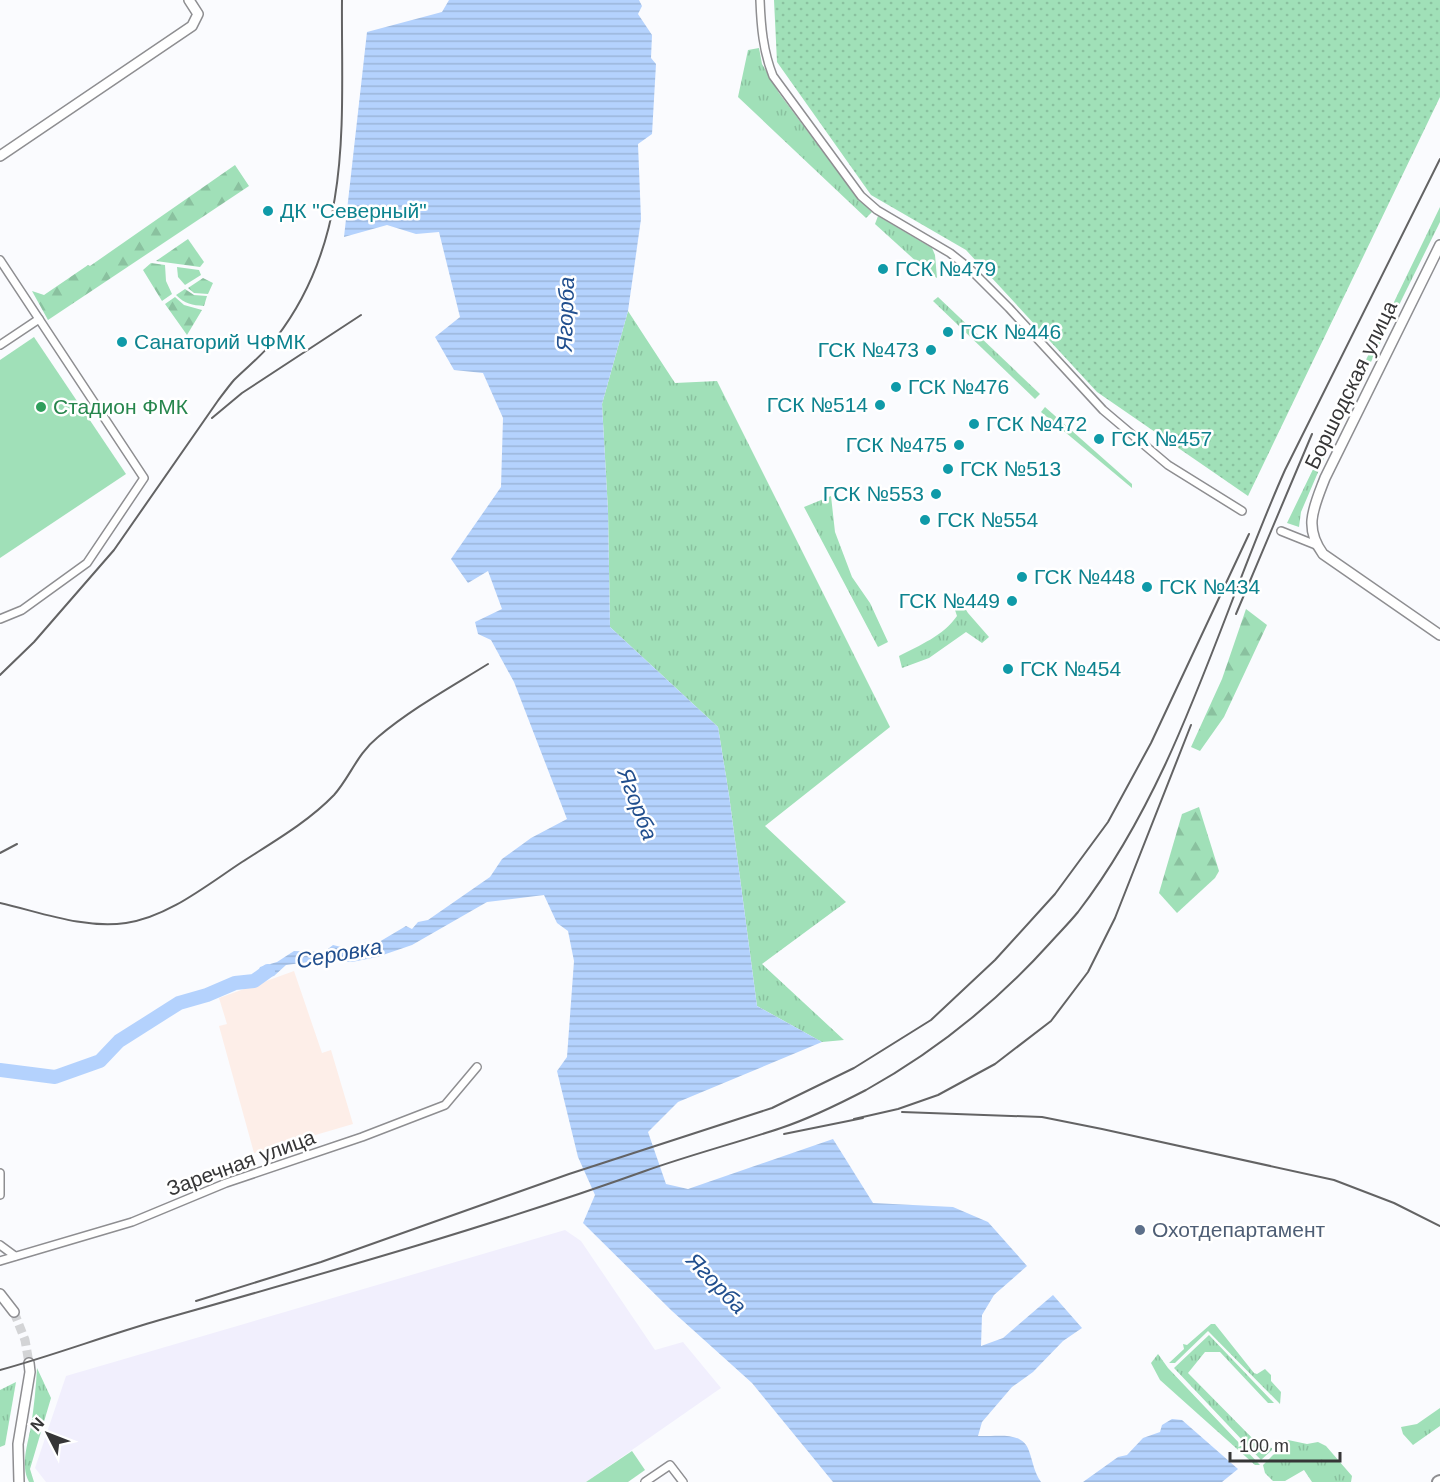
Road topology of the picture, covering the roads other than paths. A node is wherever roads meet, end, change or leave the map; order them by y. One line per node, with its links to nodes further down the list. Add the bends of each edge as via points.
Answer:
1 (189, 0): 3 (street, via 198,14 192,26)
2 (760, 0): 8 (street, via 761,28 773,76 861,196 969,268 1103,410 1168,465)
3 (0, 156)
4 (1440, 245): 10 (street, Боршодская улица, via 1325,478 1311,522)
5 (0, 260): 6 (street)
6 (39, 319): 7 (street); 11 (street, via 144,478 87,563 22,610)
7 (0, 345)
8 (1242, 511)
9 (1281, 531): 10 (street)
10 (1316, 545): 12 (street, via 1330,560)
11 (0, 619)
12 (1440, 635)
13 (477, 1067): 17 (street, Заречная улица, via 445,1105 132,1222)
14 (0, 1173): 15 (street)
15 (0, 1196)
16 (0, 1245): 17 (street)
17 (15, 1256): 18 (street, Заречная улица)
18 (0, 1261)
19 (0, 1294): 20 (street)
20 (14, 1312)
21 (29, 1363): 22 (street, via 18,1444)
22 (19, 1482)
23 (645, 1482): 24 (street, via 670,1465)
24 (683, 1482)

